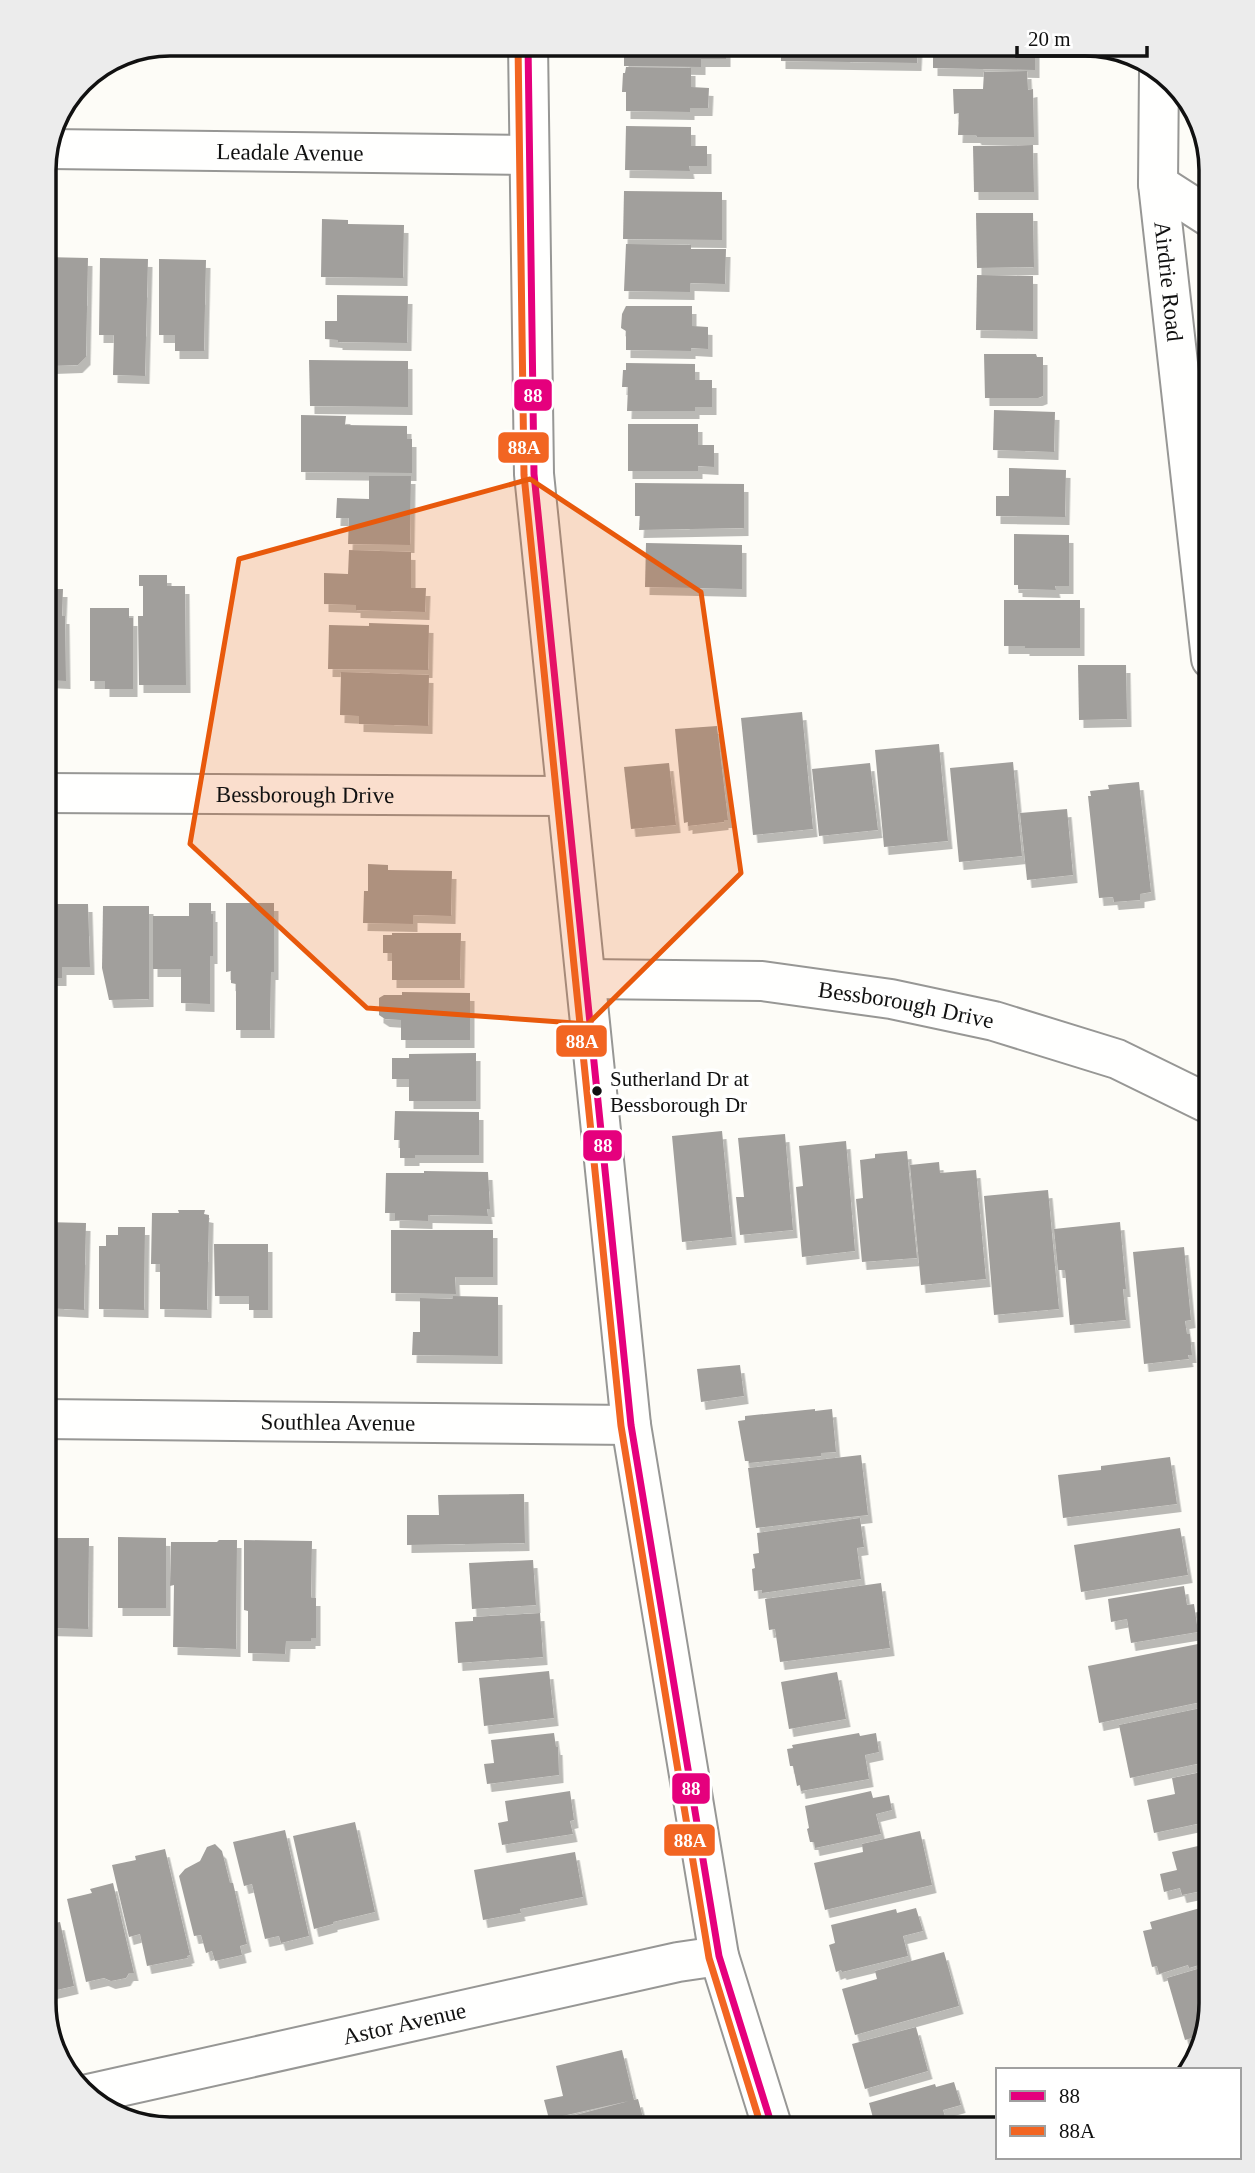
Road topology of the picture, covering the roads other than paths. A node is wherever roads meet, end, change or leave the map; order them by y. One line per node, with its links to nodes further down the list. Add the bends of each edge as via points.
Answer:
1 (528, 56): 4 (street)
2 (1159, 83): 5 (street, Airdrie Road)
3 (58, 149): 4 (street, Leadale Avenue)
4 (528, 155): 9 (street, via 534,474)
5 (1158, 184): 6 (street); 7 (street, Airdrie Road)
6 (1199, 210)
7 (1199, 551)
8 (56, 793): 9 (street, Bessborough Drive)
9 (566, 796): 10 (street)
10 (586, 979): 11 (street, Bessborough Drive, via 762,981 891,999 994,1021 1117,1059); 13 (street)
11 (1199, 1098)
12 (56, 1419): 13 (street, Southlea Avenue)
13 (631, 1425): 14 (street)
14 (719, 1956): 15 (street, Astor Avenue); 16 (street)
15 (99, 2092)
16 (769, 2117)

